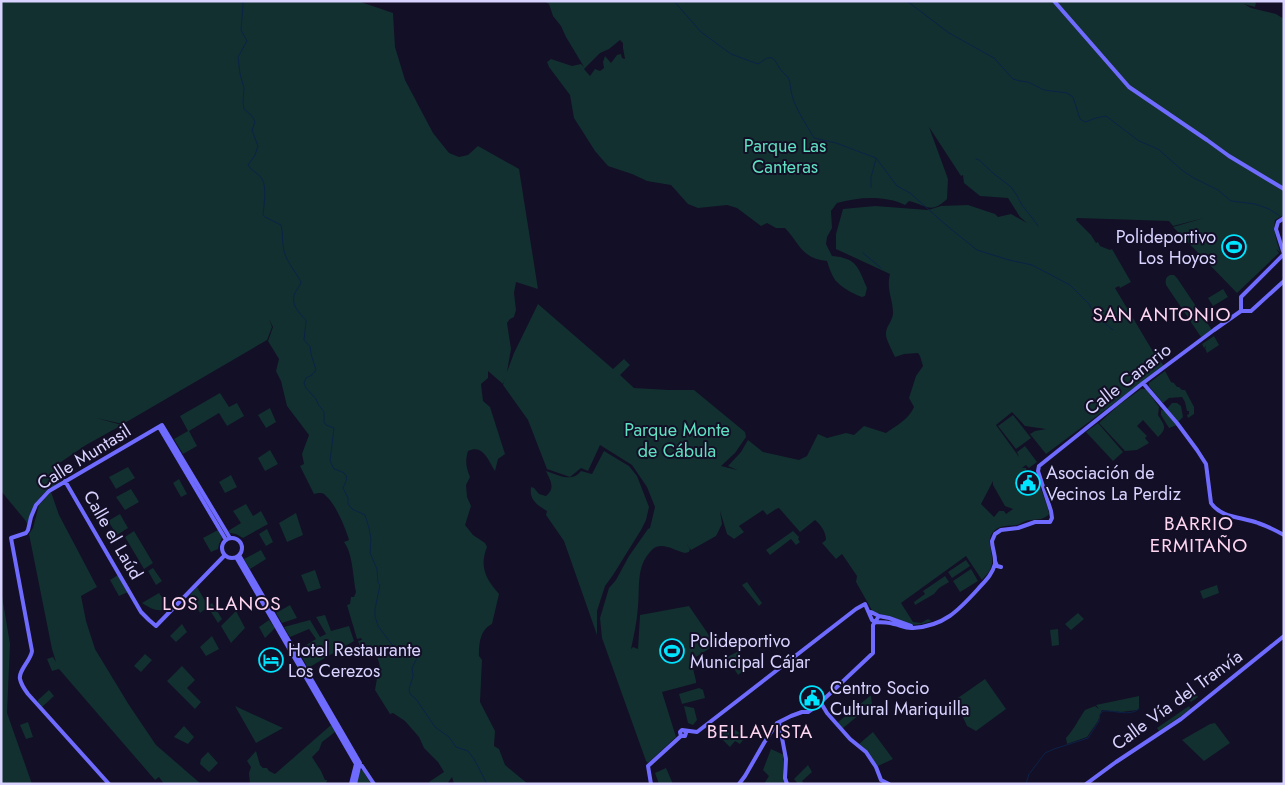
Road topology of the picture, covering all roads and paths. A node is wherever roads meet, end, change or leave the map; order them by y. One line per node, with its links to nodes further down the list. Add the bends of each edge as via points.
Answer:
1 (1054, 1): 2 (street, via 1129,87)
2 (1283, 189)
3 (1284, 218): 5 (street, via 1276,229 1284,254 1241,297)
4 (1284, 281): 5 (street, via 1251,311)
5 (1241, 311): 6 (street, Calle Canario)
6 (1143, 383): 8 (street, via 1206,464 1214,507 1222,513 1261,523); 12 (street, Calle Canario, via 1038,468 1052,518 1050,522 1036,522 997,532 992,541)
7 (65, 481): 9 (street, Calle Muntasil, via 160,426); 10 (street, Calle el Laúd, via 135,600 156,626); 22 (street, Calle Muntasil, via 48,491 38,502 26,533 11,538 32,651 20,679 28,694)
8 (1284, 535)
9 (228, 539): 10 (street, via 222,549); 11 (street, via 235,538 241,542 242,550)
10 (225, 555): 11 (street)
11 (238, 556): 21 (street)
12 (995, 561): 13 (street); 17 (street, via 984,583 956,612 935,623)
13 (1001, 567)
14 (869, 611): 15 (street); 16 (street); 26 (street, via 865,604 856,609 697,732 680,731 681,736 648,766)
15 (879, 616): 16 (street); 17 (street)
16 (875, 622): 17 (street); 19 (street, via 872,625 873,653)
17 (915, 628)
18 (1284, 636): 30 (street, Calle Vía del Tranvía, via 1180,719)
19 (821, 703): 20 (street, via 808,712); 29 (street, via 850,739 866,752 881,780)
20 (779, 722): 27 (street); 28 (street)
21 (358, 765): 23 (street); 24 (street); 25 (street)
22 (109, 784)
23 (351, 784)
24 (355, 784)
25 (374, 784)
26 (651, 784)
27 (739, 784)
28 (787, 784)
29 (890, 784)
30 (1086, 784)

